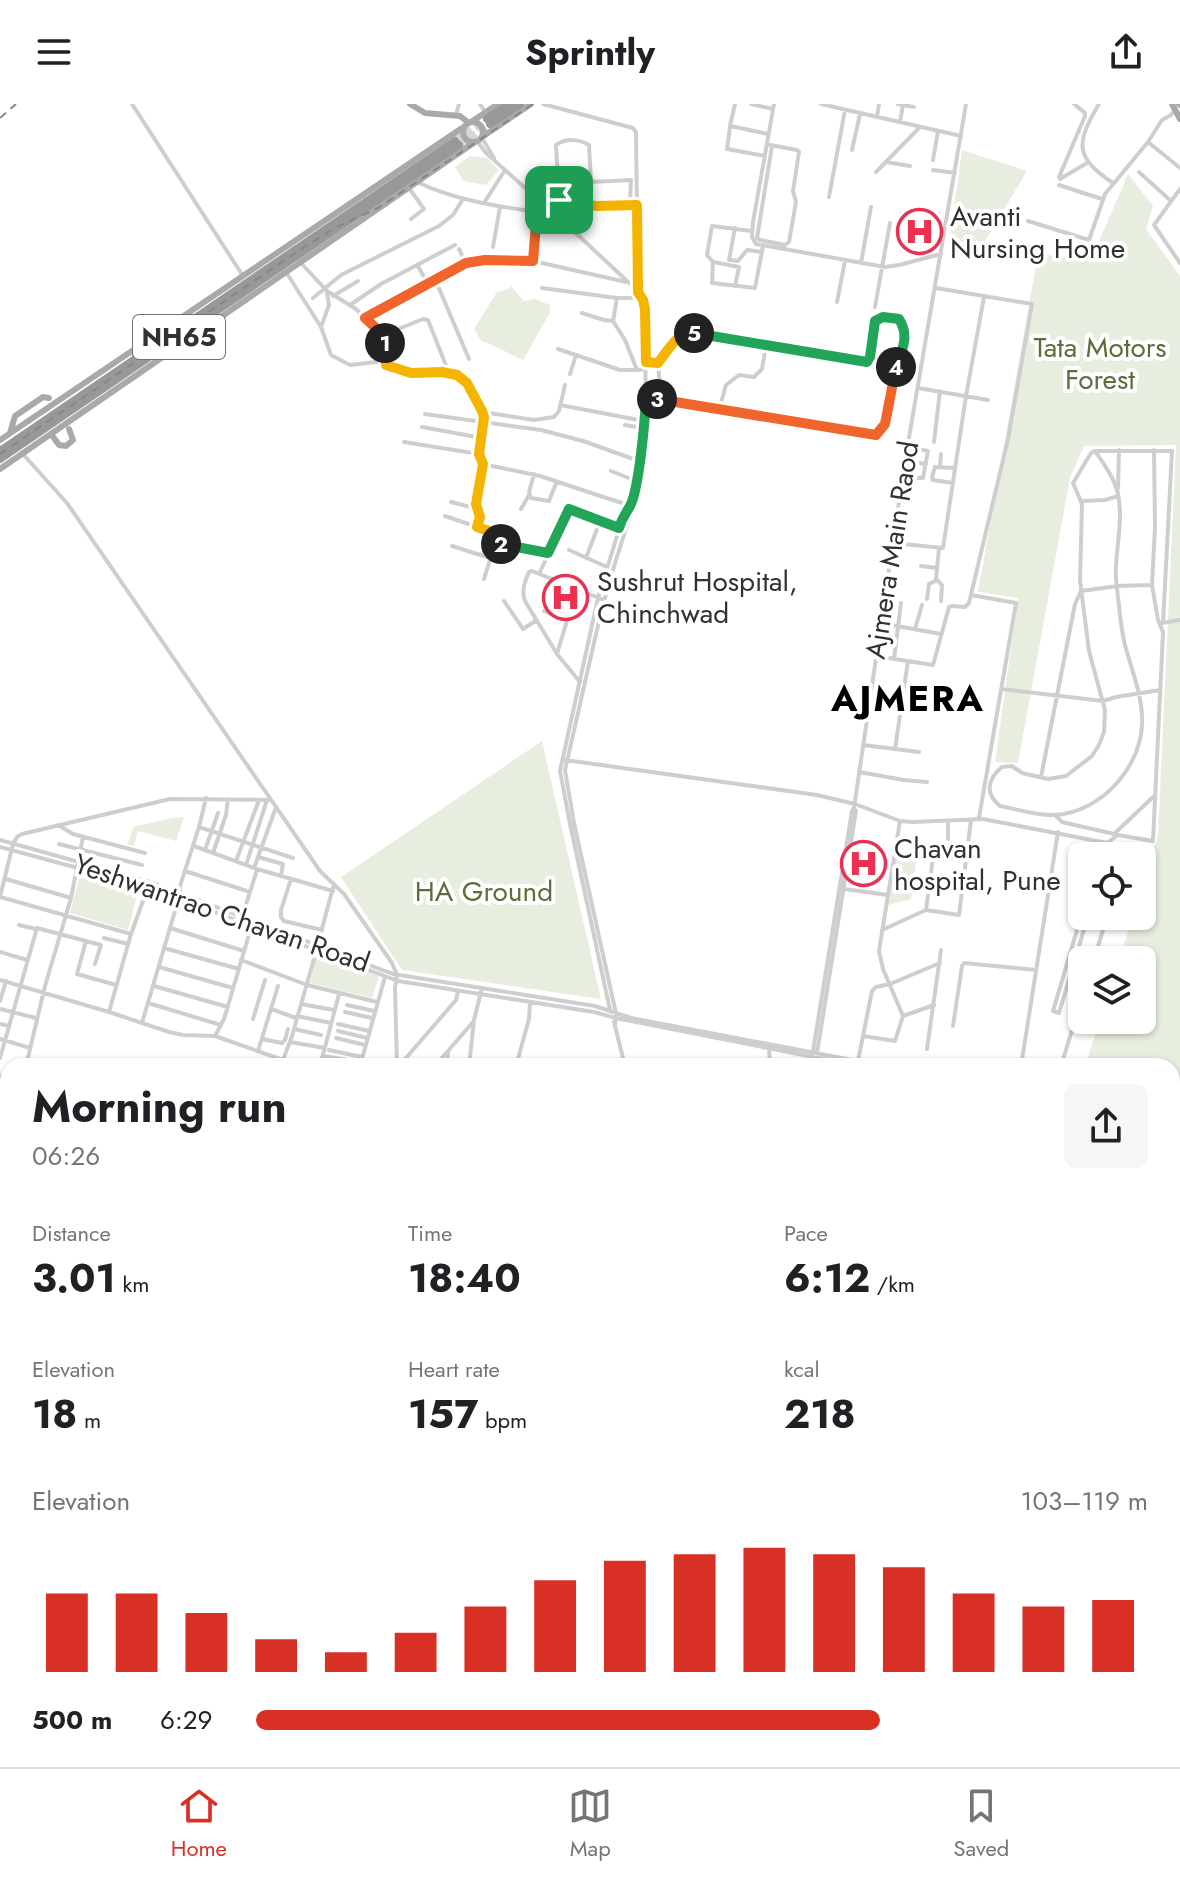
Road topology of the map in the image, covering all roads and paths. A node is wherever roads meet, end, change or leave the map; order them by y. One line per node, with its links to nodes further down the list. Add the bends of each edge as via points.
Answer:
1 (132, 104): 97 (street)
2 (410, 104): 25 (main road, via 425,113)
3 (459, 104): 26 (street)
4 (480, 104): 28 (street)
5 (498, 104): 28 (main road)
6 (509, 104): 28 (highway)
7 (520, 104): 28 (highway)
8 (531, 104): 37 (main road)
9 (543, 104): 65 (street, via 635,130)
10 (735, 104): 32 (street)
11 (751, 104): 21 (street)
12 (821, 104): 19 (street)
13 (865, 104): 24 (street)
14 (879, 104): 27 (street)
15 (901, 104): 22 (street); 30 (street)
16 (966, 104): 36 (street, Ajmera Main Raod)
17 (1074, 104): 44 (street, via 1085,116 1059,179)
18 (1099, 104): 44 (street, via 1083,139)
19 (839, 106): 23 (street)
20 (1176, 106): 29 (main road); 38 (street)
21 (773, 107): 35 (street)
22 (914, 107)
23 (845, 110): 24 (street); 57 (street)
24 (861, 114): 27 (street); 40 (street)
25 (446, 115): 26 (main road); 31 (main road)
26 (456, 115): 31 (main road)
27 (876, 118): 30 (street)
28 (488, 119): 31 (main road)
29 (1180, 119)
30 (900, 122): 33 (street)
31 (468, 124): 37 (main road, via 465,138); 37 (main road, via 482,126); 74 (main road)
32 (730, 126): 35 (street); 41 (street, via 727,149)
33 (920, 127): 34 (street); 43 (street)
34 (938, 131): 36 (street); 42 (street)
35 (768, 134): 39 (street)
36 (961, 136): 51 (street, Ajmera Main Raod)
37 (479, 140): 47 (street); 52 (main road)
38 (1148, 142): 46 (street); 53 (street)
39 (769, 145): 41 (street); 66 (street); 66 (street, via 799,152 788,243 757,238)
40 (852, 150)
41 (765, 156): 66 (street)
42 (933, 160)
43 (886, 162): 45 (street); 49 (street)
44 (1087, 163): 53 (street)
45 (910, 166)
46 (1180, 168)
47 (505, 170): 62 (street); 63 (street)
48 (933, 170): 51 (street)
49 (876, 172)
50 (1139, 172): 61 (street)
51 (955, 173): 86 (street, Ajmera Main Raod)
52 (417, 182): 55 (main road); 58 (street)
53 (1113, 183): 59 (street)
54 (1059, 185): 59 (street)
55 (409, 188): 72 (street, via 424,209); 78 (main road)
56 (1180, 189): 61 (street)
57 (829, 197)
58 (463, 199): 62 (street); 105 (street, via 439,226 341,275)
59 (1102, 199): 75 (street, via 1089,240)
60 (559, 200): 64 (street); 64 (street, via 555,149 573,139 589,145 591,182 631,180); 69 (street)
61 (1171, 201): 93 (street, via 1154,225)
62 (484, 203): 67 (street)
63 (544, 204): 69 (street); 71 (street)
64 (630, 205): 65 (street)
65 (637, 205): 106 (street)
66 (759, 205): 80 (street)
67 (500, 207): 71 (street); 84 (street)
68 (871, 207): 92 (street)
69 (549, 209): 77 (street)
70 (581, 209): 73 (street)
71 (537, 212): 88 (street)
72 (411, 219)
73 (572, 219): 77 (street); 81 (street, via 582,229)
74 (326, 220): 83 (highway); 97 (main road)
75 (1028, 221)
76 (890, 223): 95 (street)
77 (567, 225): 81 (street)
78 (353, 226): 82 (highway); 89 (main road)
79 (735, 228): 80 (street); 85 (street, via 729,260); 90 (street, via 712,226 707,255)
80 (752, 231): 85 (street, via 753,241)
81 (577, 234): 100 (street)
82 (325, 237): 83 (highway, NH65, via 457,143); 150 (highway, NH65)
83 (311, 238): 150 (highway, NH65)
84 (493, 247)
85 (763, 249): 87 (street); 102 (street, via 755,288)
86 (941, 254): 95 (street); 104 (street, Ajmera Main Raod)
87 (845, 260): 92 (street); 112 (street)
88 (533, 261): 91 (street); 100 (street)
89 (300, 262): 96 (main road); 105 (street)
90 (713, 262): 102 (street, via 712,283); 102 (street, via 739,267)
91 (466, 263): 94 (street, via 457,247); 98 (street)
92 (861, 263): 95 (street)
93 (1180, 263)
94 (418, 266): 101 (street); 113 (street)
95 (882, 266): 114 (street)
96 (286, 272): 118 (street); 151 (main road)
97 (243, 276): 149 (main road)
98 (435, 279): 101 (street); 123 (street)
99 (358, 281): 107 (street)
100 (628, 282): 106 (street)
101 (427, 283): 116 (street)
102 (735, 286)
103 (542, 288): 110 (street)
104 (936, 288): 108 (street); 132 (street, Ajmera Main Raod)
105 (326, 290): 107 (street); 109 (street); 118 (street, via 329,305)
106 (638, 292): 111 (street)
107 (333, 296): 113 (street)
108 (985, 296): 134 (street); 208 (street, via 1032,304 1008,439)
109 (313, 298)
110 (617, 298): 111 (street); 117 (street)
111 (642, 298): 124 (street)
112 (837, 302)
113 (350, 305): 116 (street)
114 (875, 307)
115 (582, 313): 117 (street)
116 (365, 318): 126 (street, via 384,339)
117 (613, 321): 128 (street)
118 (321, 327): 126 (street, via 331,355 350,365)
119 (396, 330): 129 (street, via 428,320)
120 (766, 346): 125 (street, via 687,332); 137 (street, via 867,362 875,321 899,319 905,342 885,424 871,435); 139 (street, via 757,376 736,376 726,385)
121 (558, 349): 122 (street)
122 (576, 355): 128 (street, via 620,370); 130 (street)
123 (469, 359)
124 (646, 362): 125 (street); 127 (street)
125 (658, 363): 137 (street)
126 (386, 365): 129 (street, via 411,373)
127 (646, 369): 128 (street); 136 (street)
128 (637, 370)
129 (449, 373): 141 (street, via 467,383)
130 (570, 374)
131 (565, 385): 140 (street)
132 (918, 388): 133 (street); 165 (street, Ajmera Main Raod)
133 (940, 391): 134 (street); 155 (street)
134 (966, 396): 138 (street); 169 (street)
135 (49, 398): 149 (main road, via 15,416)
136 (646, 398): 137 (street); 143 (street)
137 (664, 399)
138 (988, 400)
139 (721, 403)
140 (560, 405): 141 (street, via 556,416 539,420); 143 (street)
141 (483, 412): 144 (street)
142 (425, 414): 144 (street)
143 (644, 421): 147 (street)
144 (484, 422): 152 (street); 164 (street, via 566,436)
145 (625, 425): 147 (street)
146 (422, 427): 152 (street)
147 (643, 428): 164 (street)
148 (69, 429): 151 (main road, via 73,440 66,446)
149 (10, 433): 153 (main road)
150 (32, 433): 158 (highway, NH65); 163 (highway, NH65)
151 (51, 434): 160 (main road)
152 (482, 438): 161 (street)
153 (0, 440)
154 (404, 442): 161 (street)
155 (934, 442)
156 (1119, 450): 157 (street); 159 (street); 177 (street)
157 (1154, 450): 204 (street); 221 (street, via 1172,451)
158 (0, 451)
159 (1095, 451): 177 (street); 179 (street, via 1073,483)
160 (22, 453): 170 (main road); 246 (street, via 67,503)
161 (479, 454): 166 (street)
162 (941, 454): 168 (street)
163 (0, 459)
164 (639, 461): 175 (street)
165 (907, 461): 167 (street); 167 (street, via 912,448 928,451); 173 (street, Ajmera Main Raod)
166 (483, 464): 172 (street); 182 (street)
167 (926, 464): 173 (street, via 923,478)
168 (940, 467): 169 (street); 176 (street, via 934,468 933,480)
169 (955, 468): 176 (street)
170 (0, 469)
171 (611, 471): 175 (street)
172 (534, 474): 174 (street); 178 (street)
173 (905, 477): 190 (street, Ajmera Main Raod)
174 (557, 481): 178 (street, via 549,501); 181 (street)
175 (636, 481): 181 (street)
176 (953, 483): 193 (street)
177 (1118, 494): 179 (street); 205 (street)
178 (529, 495): 183 (street)
179 (1082, 501): 207 (street)
180 (451, 502): 182 (street)
181 (631, 506): 187 (street); 211 (street)
182 (478, 509): 186 (street)
183 (521, 509)
184 (445, 516): 186 (street)
185 (600, 521): 187 (street); 195 (street, via 569,509); 197 (street)
186 (477, 527): 188 (street)
187 (619, 528): 199 (street)
188 (498, 534): 189 (street); 192 (street)
189 (495, 543): 192 (street); 196 (street)
190 (893, 543): 193 (street); 220 (street, Ajmera Main Raod)
191 (452, 546): 196 (street)
192 (507, 546): 195 (street)
193 (939, 548): 200 (street)
194 (569, 550): 197 (street)
195 (548, 553): 201 (street)
196 (490, 558): 202 (street)
197 (586, 558): 199 (street)
198 (921, 566): 200 (street)
199 (608, 567): 209 (street)
200 (937, 568): 203 (street)
201 (539, 574): 206 (street); 217 (street, via 529,572 523,592)
202 (484, 579)
203 (936, 581): 210 (street, via 929,584); 213 (street, via 942,585)
204 (1152, 585): 205 (street); 221 (street)
205 (1117, 586): 207 (street); 232 (street)
206 (576, 590): 209 (street); 218 (street)
207 (1081, 591): 233 (street); 234 (street)
208 (971, 595): 224 (street, via 967,607 949,606); 230 (street, via 1016,603)
209 (598, 598): 211 (street); 229 (street)
210 (927, 599)
211 (604, 600): 229 (street)
212 (504, 601): 217 (street, via 523,629)
213 (941, 601)
214 (901, 603): 222 (street)
215 (922, 605): 223 (street)
216 (544, 611): 218 (street)
217 (537, 620): 225 (street)
218 (567, 620): 225 (street)
219 (1180, 620): 221 (street)
220 (880, 623): 222 (street); 226 (street, Ajmera Main Raod)
221 (1161, 623): 231 (street)
222 (898, 626): 223 (street); 227 (street)
223 (915, 629): 224 (street)
224 (941, 634): 228 (street, via 933,665)
225 (557, 654): 229 (street)
226 (876, 656): 227 (street); 235 (street, Ajmera Main Raod)
227 (894, 659): 228 (street)
228 (908, 661): 236 (street)
229 (582, 683): 238 (street)
230 (1001, 689): 233 (street); 251 (street)
231 (1160, 690): 232 (street); 242 (street)
232 (1138, 693): 234 (street); 250 (street, via 1142,732 1125,773 1092,804)
233 (1057, 696): 234 (street); 240 (street)
234 (1103, 701): 240 (street, via 1106,726 1096,751 1066,776)
235 (863, 745): 236 (street); 239 (street, Ajmera Main Raod)
236 (895, 749): 237 (street)
237 (919, 752)
238 (564, 760): 247 (street, via 817,795); 356 (street)
239 (859, 772): 241 (street); 247 (street, Ajmera Main Raod)
240 (1041, 777): 250 (street, via 1002,767 989,793 1000,806)
241 (927, 782)
242 (1154, 796): 250 (street, via 1114,834 1062,822); 265 (street, via 1153,841 1118,835)
243 (206, 798): 244 (street); 255 (street, via 170,799); 256 (street)
244 (228, 799): 245 (street); 259 (street)
245 (259, 800): 246 (street); 263 (street)
246 (268, 800): 248 (street); 267 (street)
247 (854, 806): 253 (street); 293 (street, Ajmera Main Raod)
248 (276, 809): 271 (street); 291 (street)
249 (218, 813): 257 (street)
250 (1056, 815)
251 (979, 818): 252 (street); 258 (street)
252 (971, 820): 254 (street); 280 (street)
253 (900, 821): 254 (street); 277 (street)
254 (948, 821): 261 (street)
255 (58, 825): 260 (street); 270 (street, via 22,834)
256 (199, 827): 257 (street); 268 (street)
257 (212, 831): 259 (street); 273 (street)
258 (1058, 832): 264 (street); 324 (street)
259 (220, 833): 263 (street); 275 (street)
260 (83, 837): 272 (street); 274 (street)
261 (948, 839)
262 (0, 840): 270 (street, Yeshwantrao Chavan Road)
263 (244, 842): 267 (street); 281 (street)
264 (1103, 842)
265 (1108, 842)
266 (59, 844): 272 (street)
267 (252, 844): 271 (street); 284 (street)
268 (193, 846): 273 (street); 286 (street)
269 (0, 847): 270 (street, Yeshwantrao Chavan Road)
270 (13, 847): 282 (street, Yeshwantrao Chavan Road); 288 (street)
271 (262, 847): 276 (street); 278 (street)
272 (81, 849): 282 (street); 283 (street)
273 (205, 850): 275 (street)
274 (145, 853)
275 (213, 853): 281 (street)
276 (258, 857): 285 (street); 287 (street, via 283,864)
277 (894, 857): 279 (street); 295 (street)
278 (293, 858)
279 (933, 858): 280 (street); 299 (street)
280 (966, 858): 299 (street, via 959,915)
281 (236, 861): 284 (street)
282 (79, 864): 290 (street, Yeshwantrao Chavan Road); 298 (street)
283 (142, 865)
284 (246, 865): 285 (street)
285 (256, 869): 287 (street); 294 (street)
286 (185, 871): 294 (street); 297 (street)
287 (281, 876): 289 (street)
288 (6, 879): 296 (street); 298 (street)
289 (291, 879): 292 (street); 306 (street, via 282,919)
290 (149, 884): 297 (street, Yeshwantrao Chavan Road); 309 (street)
291 (334, 884): 292 (street); 327 (street, via 390,960)
292 (333, 891): 306 (street)
293 (843, 891): 295 (street); 389 (street, Ajmera Main Raod)
294 (250, 892): 301 (street)
295 (888, 895): 307 (street)
296 (0, 897): 300 (street)
297 (179, 897): 301 (street, Yeshwantrao Chavan Road); 302 (street, Yeshwantrao Chavan Road); 304 (street)
298 (71, 898): 300 (street)
299 (926, 910): 307 (street)
300 (65, 916): 308 (street); 309 (street)
301 (242, 917): 302 (street, Yeshwantrao Chavan Road)
302 (252, 924): 314 (street, Yeshwantrao Chavan Road); 316 (street)
303 (19, 925): 305 (street)
304 (170, 928): 313 (street); 316 (street)
305 (36, 929): 308 (street); 318 (street)
306 (322, 930): 314 (street)
307 (882, 930): 330 (street, via 880,958)
308 (60, 933): 311 (street); 339 (street)
309 (131, 934): 312 (street)
310 (104, 938): 312 (street)
311 (86, 941): 321 (street, via 101,945); 332 (street, via 77,974)
312 (128, 944): 332 (street)
313 (164, 948): 322 (street); 323 (street)
314 (317, 948): 326 (street, Yeshwantrao Chavan Road); 333 (street)
315 (941, 950): 320 (street)
316 (244, 951): 319 (street)
317 (0, 952): 318 (street)
318 (27, 960): 331 (street)
319 (241, 960): 323 (street); 333 (street)
320 (940, 963): 330 (street); 347 (street)
321 (95, 964)
322 (159, 967): 334 (street); 336 (street)
323 (239, 969): 336 (street)
324 (1036, 970): 369 (street, via 964,963); 409 (street)
325 (1068, 971): 325 (street, via 1059,1013 1053,1011)
326 (386, 974): 327 (street, Yeshwantrao Chavan Road); 343 (street)
327 (397, 978): 337 (street); 338 (street); 398 (street)
328 (265, 980): 361 (street)
329 (3, 981): 331 (street); 342 (street)
330 (890, 984): 357 (street); 376 (street, via 872,991)
331 (20, 985): 339 (street); 353 (street)
332 (116, 985): 354 (street)
333 (307, 985): 340 (street); 345 (street)
334 (154, 986): 344 (street); 348 (street)
335 (278, 986): 350 (street)
336 (233, 988): 348 (street)
337 (458, 991): 338 (street); 399 (street, via 456,1000)
338 (482, 991): 341 (street); 362 (street)
339 (44, 993): 354 (street); 359 (street)
340 (339, 994): 343 (street); 351 (street)
341 (530, 999): 356 (street); 403 (street)
342 (0, 1001)
343 (377, 1002): 352 (street)
344 (148, 1003): 363 (street); 367 (street)
345 (301, 1004): 351 (street); 358 (street)
346 (347, 1005): 352 (street)
347 (934, 1005): 357 (street); 386 (street)
348 (228, 1007): 367 (street)
349 (0, 1009): 353 (street)
350 (271, 1009): 358 (street); 379 (street)
351 (334, 1010): 364 (street)
352 (374, 1011): 360 (street)
353 (12, 1012): 359 (street); 368 (street)
354 (109, 1012): 363 (street)
355 (345, 1012): 360 (street)
356 (614, 1016): 383 (street); 404 (street)
357 (903, 1016): 376 (street, via 895,1041)
358 (297, 1017): 364 (street); 370 (street)
359 (38, 1018): 384 (street)
360 (372, 1018): 372 (street)
361 (253, 1019)
362 (474, 1020): 387 (street); 402 (street)
363 (142, 1023): 375 (street, via 176,1034)
364 (331, 1023): 385 (street)
365 (0, 1024): 368 (street)
366 (338, 1024): 372 (street)
367 (221, 1025): 375 (street)
368 (9, 1026): 380 (street)
369 (953, 1026)
370 (291, 1029): 374 (street); 379 (street, via 282,1043); 381 (street)
371 (338, 1031): 378 (street)
372 (369, 1031): 378 (street)
373 (1071, 1034): 410 (street)
374 (321, 1035)
375 (215, 1036): 388 (street)
376 (863, 1036): 408 (street)
377 (336, 1038): 382 (street)
378 (367, 1038): 382 (street)
379 (262, 1039): 388 (street)
380 (2, 1040): 384 (street); 391 (street)
381 (290, 1042): 385 (street); 394 (street)
382 (365, 1045): 397 (street)
383 (769, 1046): 389 (street); 405 (street)
384 (30, 1048): 392 (street)
385 (327, 1049): 390 (street); 396 (street)
386 (927, 1049)
387 (449, 1050): 400 (street); 401 (street)
388 (258, 1051): 393 (street)
389 (815, 1055): 406 (street); 407 (street)
390 (323, 1056): 395 (street)
391 (0, 1058)
392 (28, 1058)
393 (277, 1058)
394 (284, 1058)
395 (336, 1058)
396 (351, 1058)
397 (362, 1058)
398 (398, 1058)
399 (405, 1058)
400 (442, 1058)
401 (448, 1058)
402 (470, 1058)
403 (518, 1058)
404 (623, 1058)
405 (770, 1058)
406 (819, 1058)
407 (829, 1058)
408 (859, 1058)
409 (1022, 1058)
410 (1063, 1058)

